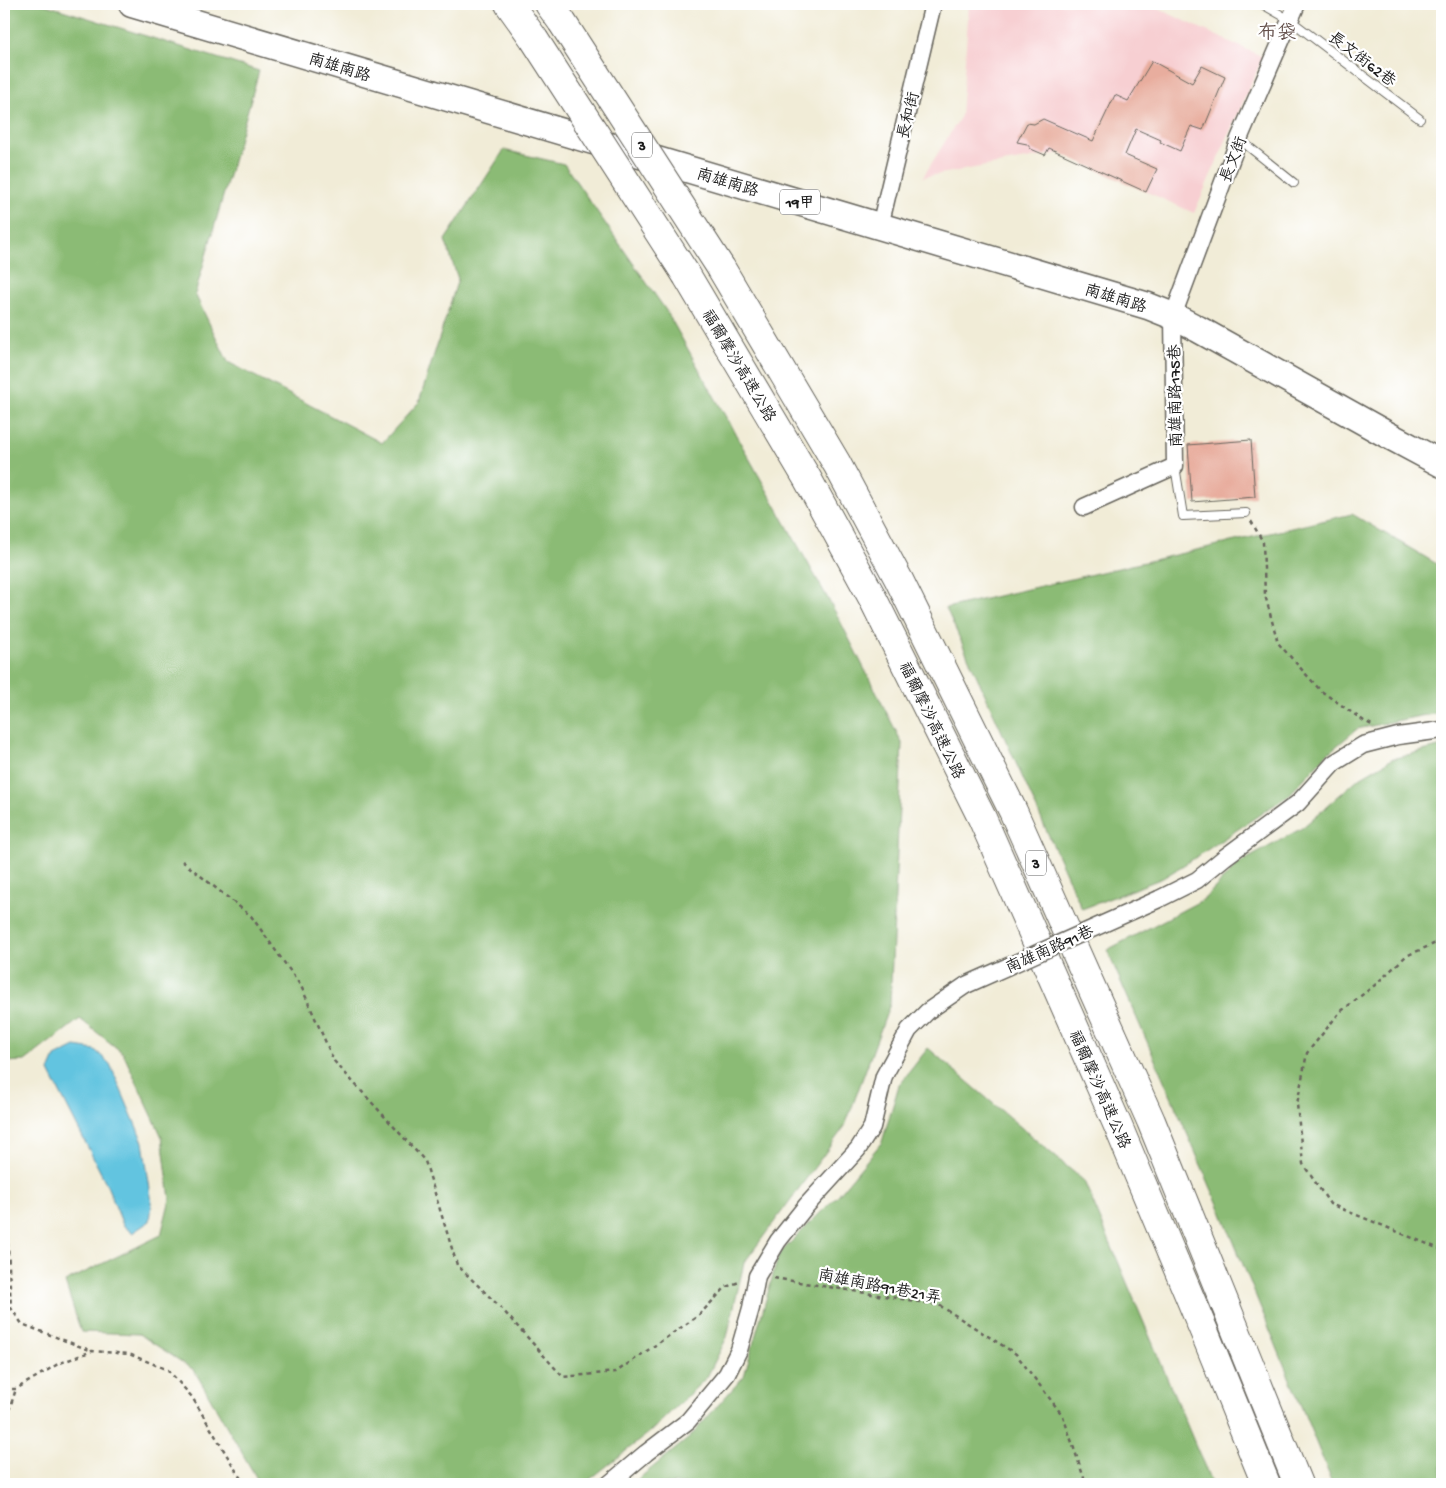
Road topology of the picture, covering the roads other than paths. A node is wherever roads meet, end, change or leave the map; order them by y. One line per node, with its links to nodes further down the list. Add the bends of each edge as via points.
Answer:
1 (132, 4): 11 (main road, 南雄南路 / 19甲)
2 (509, 4): 19 (highway, 福爾摩沙高速公路 / 3, bridge, via 687,276 807,478 872,597 982,818 1122,1135)
3 (933, 4): 11 (street, 長和街)
4 (1262, 4): 7 (lane, 長文街62巷)
5 (1297, 4): 7 (street, 長文街)
6 (556, 13): 20 (highway, 福爾摩沙高速公路 / 3, bridge, via 721,268 837,464 895,572 1013,811 1151,1121)
7 (1290, 20): 8 (lane, 長文街62巷); 9 (street, 長文街)
8 (1420, 119)
9 (1239, 139): 10 (lane); 12 (street, 長文街)
10 (1294, 183)
11 (880, 226): 12 (main road, 南雄南路 / 19甲)
12 (1173, 316): 13 (main road, 南雄南路 / 19甲); 14 (street, 南雄南路175巷)
13 (1442, 464)
14 (1174, 466): 15 (street, 南雄南路175巷); 16 (lane, via 1183,516)
15 (1084, 507)
16 (1246, 513)
17 (1442, 730): 18 (street, 南雄南路91巷, bridge, via 1363,745 1334,763 1298,803 1197,880 966,985 928,1010 909,1030 884,1076 872,1127 858,1149 778,1241 757,1276 739,1350 727,1374 688,1421)
18 (609, 1484)
19 (1266, 1484)
20 (1298, 1484)

